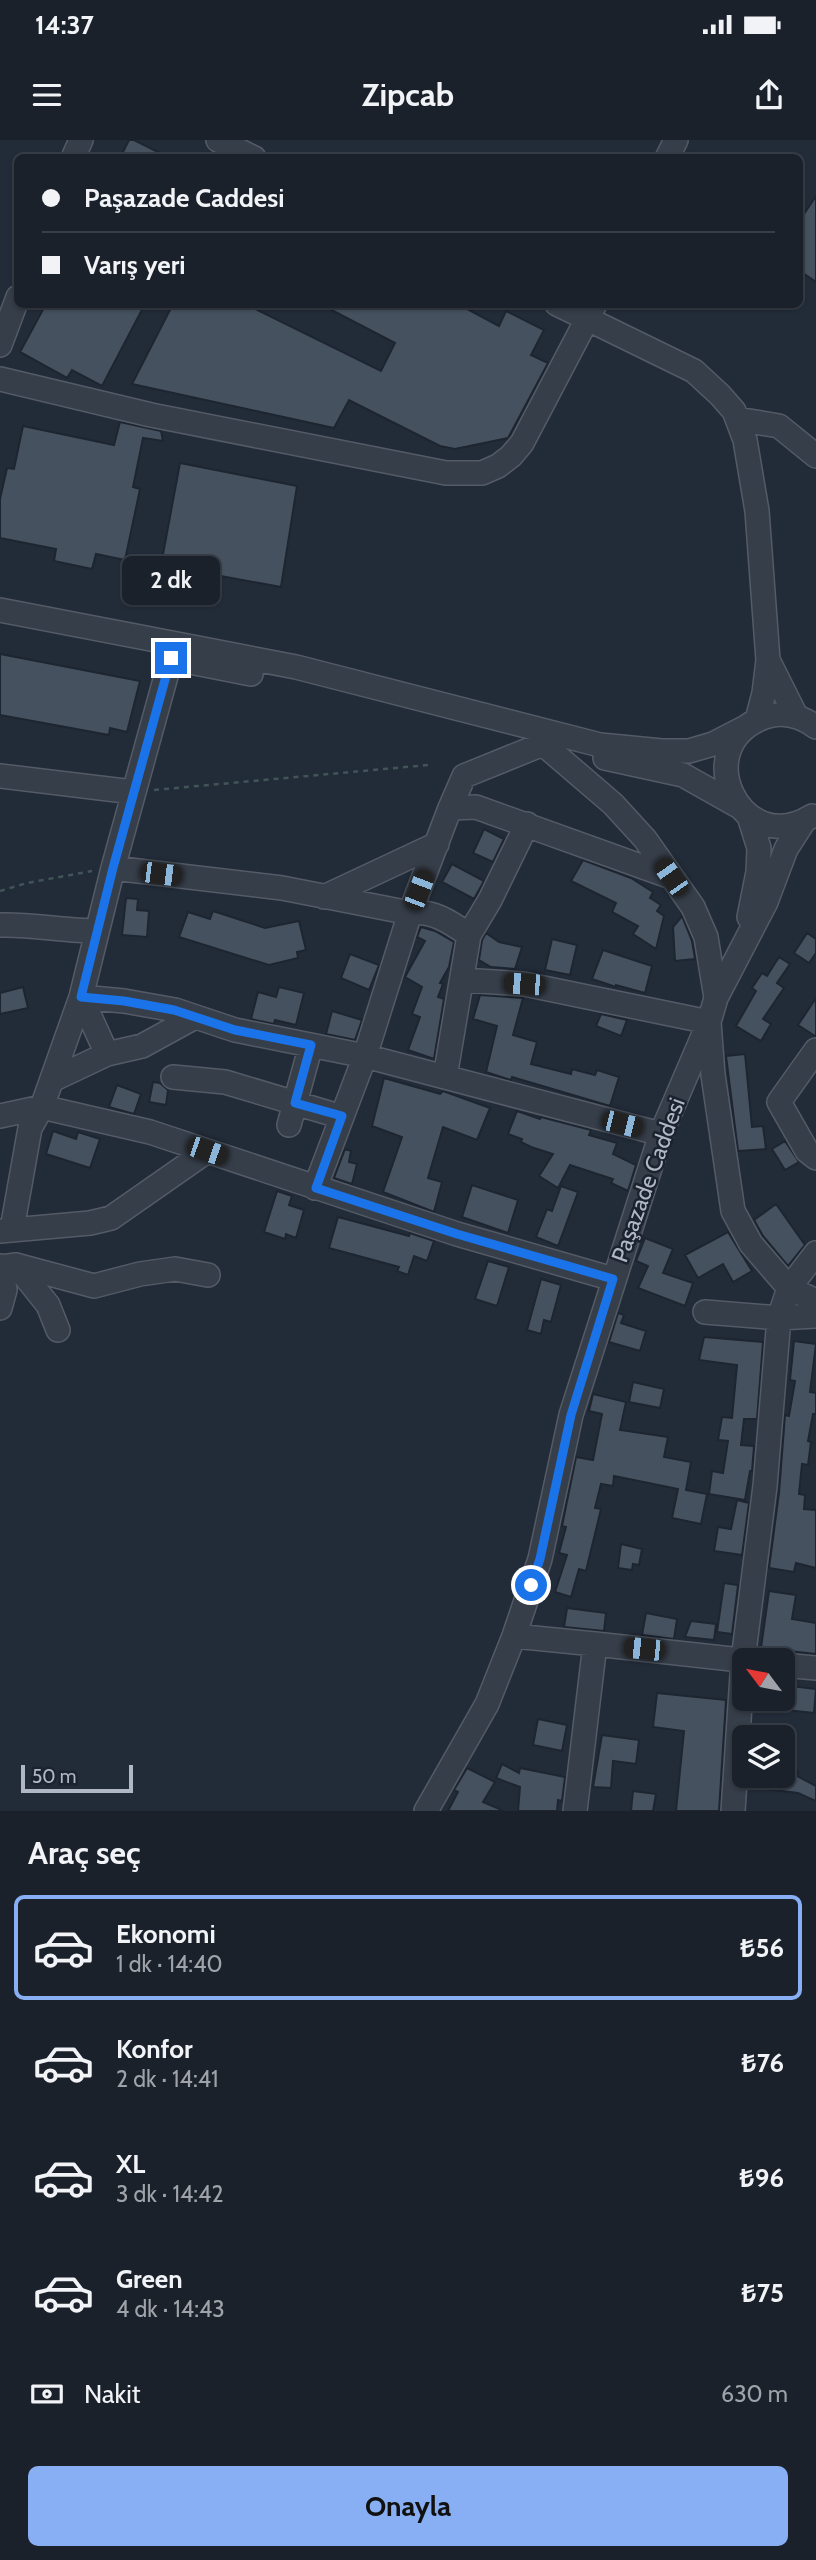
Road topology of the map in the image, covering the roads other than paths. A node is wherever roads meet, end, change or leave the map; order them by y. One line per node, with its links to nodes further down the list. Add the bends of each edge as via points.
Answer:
1 (218, 140): 2 (street)
2 (246, 154)
3 (14, 308): 6 (street)
4 (574, 308): 5 (street)
5 (592, 312): 7 (street, via 522,443 498,466 482,473 460,475 392,463 150,415); 8 (street, via 694,371)
6 (0, 345)
7 (0, 379)
8 (737, 419): 9 (street, via 779,426); 13 (street, via 757,511)
9 (816, 456)
10 (0, 610): 15 (street, via 296,667 600,744 689,751)
11 (0, 626): 12 (street)
12 (171, 658): 16 (street, via 361,695); 18 (street)
13 (768, 660): 14 (street); 15 (street, via 764,693)
14 (806, 722): 15 (street, via 770,715)
15 (751, 724): 20 (street, via 736,738 726,765 730,793)
16 (543, 744): 19 (street, via 464,776); 20 (street, via 683,775); 25 (street, via 613,804)
17 (0, 776): 18 (street)
18 (133, 792): 24 (street)
19 (450, 808): 22 (street, via 475,807); 23 (street)
20 (743, 811): 21 (street, via 776,826); 31 (street, via 759,848)
21 (810, 817): 31 (street, Paşazade Caddesi, via 786,849)
22 (527, 824): 25 (street); 30 (street)
23 (436, 844): 26 (street); 27 (street)
24 (113, 868): 26 (street); 29 (street)
25 (671, 877): 34 (street, via 693,907 706,937)
26 (324, 897): 27 (street)
27 (410, 913): 30 (street, via 422,911 444,918); 40 (street)
28 (0, 925): 29 (street)
29 (97, 932): 33 (street)
30 (469, 934): 32 (street)
31 (744, 947): 34 (street, Paşazade Caddesi)
32 (462, 980): 36 (street, via 524,984); 42 (street)
33 (81, 997): 35 (street); 39 (street); 43 (street)
34 (716, 998): 36 (street, Paşazade Caddesi)
35 (195, 1017): 37 (street); 39 (street, via 142,1046)
36 (709, 1022): 48 (street, Paşazade Caddesi); 57 (street, via 733,1211 751,1244)
37 (311, 1045): 40 (street); 45 (street)
38 (816, 1050): 50 (street, via 779,1102 807,1151)
39 (107, 1054): 43 (street)
40 (365, 1056): 42 (street); 47 (street)
41 (173, 1077): 45 (street, via 225,1082)
42 (445, 1077): 48 (street)
43 (52, 1080): 44 (street)
44 (42, 1107): 46 (street); 49 (street, via 150,1132); 52 (street, via 30,1128)
45 (292, 1114): 47 (street)
46 (0, 1116)
47 (342, 1116): 51 (street)
48 (661, 1134): 56 (street, Paşazade Caddesi)
49 (207, 1151): 51 (street); 52 (street, via 111,1218)
50 (816, 1158)
51 (316, 1188): 56 (street)
52 (6, 1230)
53 (816, 1253): 57 (street)
54 (6, 1266): 55 (street, via 94,1286 176,1269); 59 (street); 63 (street, via 48,1304)
55 (208, 1275)
56 (613, 1279): 64 (street, Paşazade Caddesi, via 571,1415 540,1559)
57 (789, 1288): 58 (street); 62 (street)
58 (816, 1301)
59 (0, 1308)
60 (705, 1312): 62 (street)
61 (816, 1316): 62 (street)
62 (779, 1318): 66 (street)
63 (58, 1330)
64 (514, 1636): 65 (street); 71 (street, Paşazade Caddesi, via 487,1704)
65 (594, 1644): 67 (street); 72 (street)
66 (747, 1648)
67 (732, 1659)
68 (795, 1666): 69 (street)
69 (816, 1668)
70 (742, 1712): 73 (street)
71 (426, 1811)
72 (575, 1811)
73 (733, 1811)

